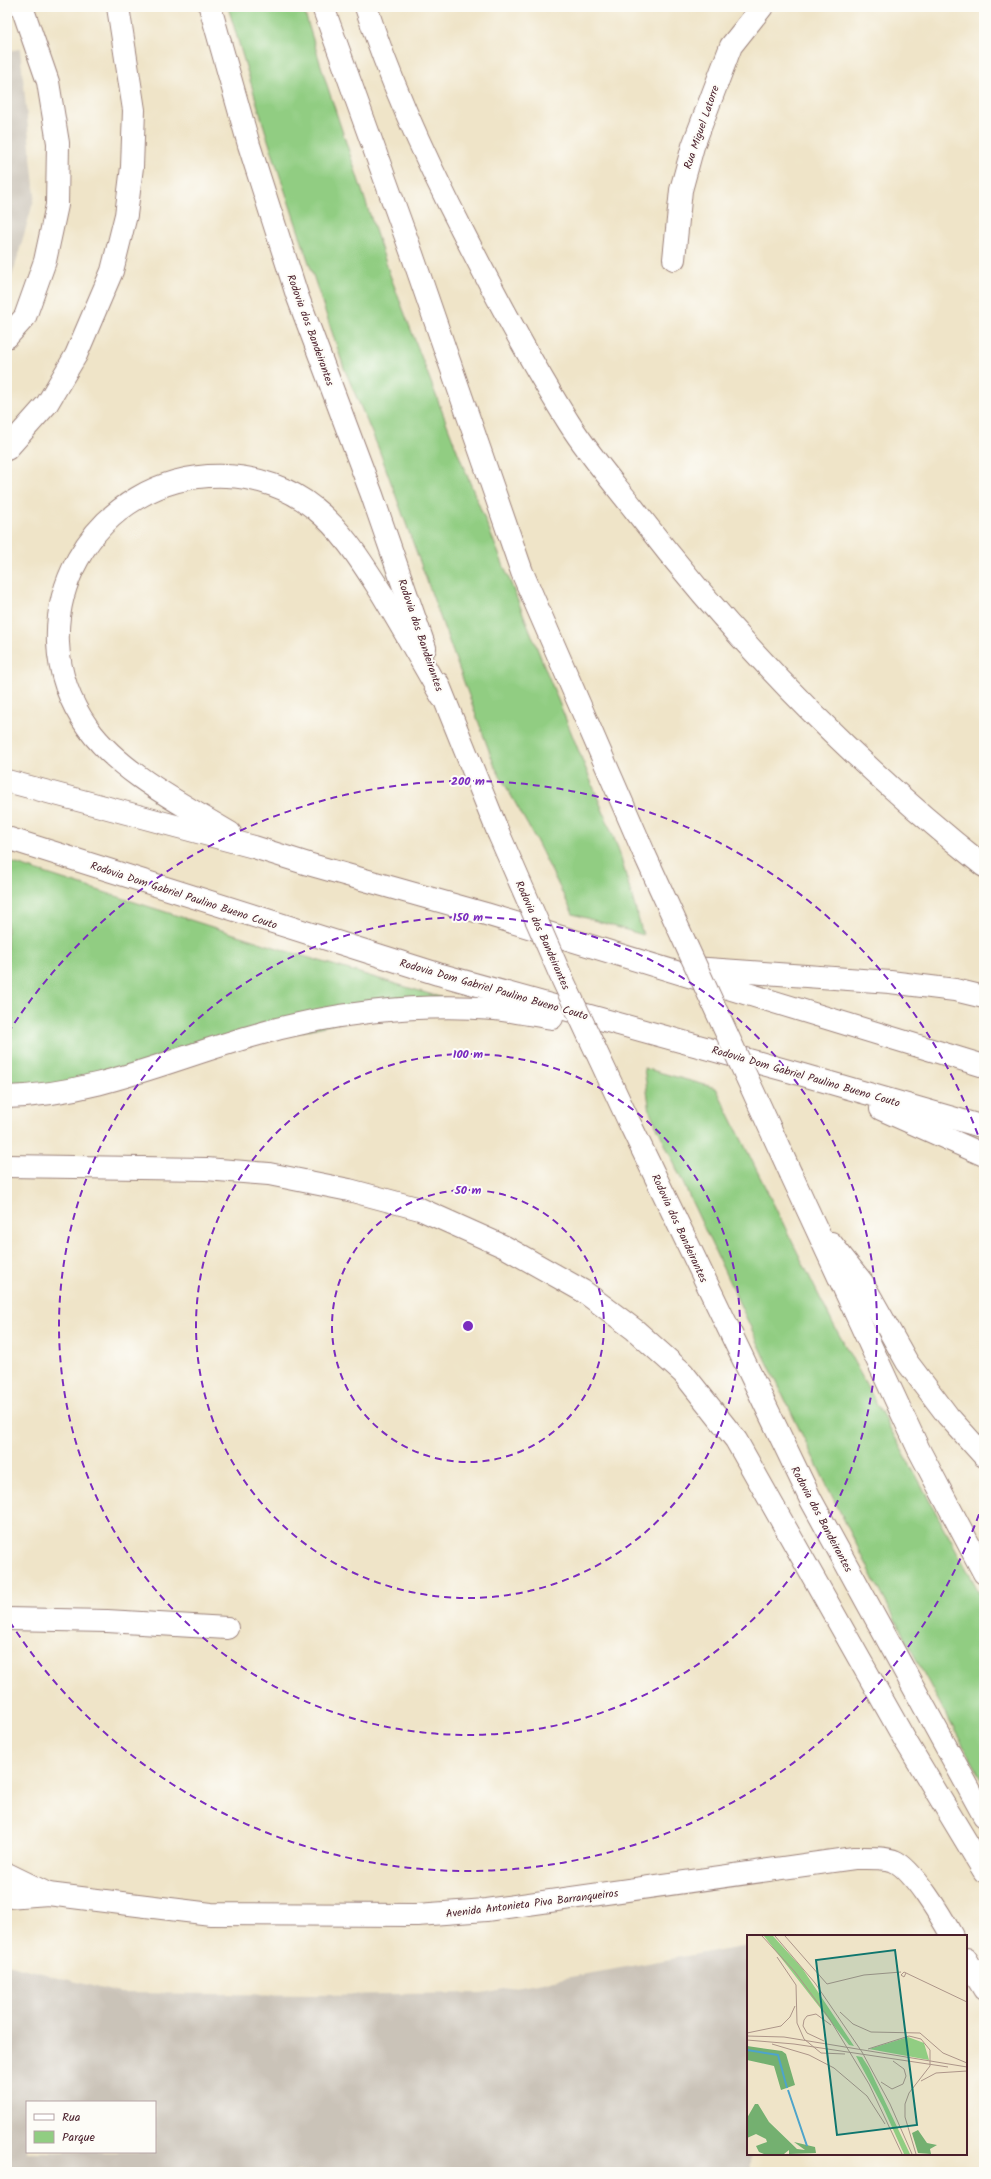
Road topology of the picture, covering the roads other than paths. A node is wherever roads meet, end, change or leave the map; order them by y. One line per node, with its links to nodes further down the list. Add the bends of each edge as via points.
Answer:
1 (22, 7): 8 (main road, via 48,82 58,143 57,205 45,261 25,317)
2 (118, 7): 9 (main road, via 134,110 132,167 126,215 112,271)
3 (210, 7): 12 (main road, Rodovia dos Bandeirantes, via 249,145 297,294 372,495)
4 (324, 7): 26 (main road, bridge, via 522,572 644,853)
5 (366, 7): 16 (main road, via 397,91 430,166 494,294 570,425 670,556 794,696 925,820)
6 (762, 7): 7 (main road, Rua Miguel Latorre, via 731,46 695,139 681,190)
7 (674, 259)
8 (7, 337)
9 (76, 356): 10 (main road); 11 (main road, via 47,404)
10 (7, 427)
11 (7, 449)
12 (442, 697): 15 (main road, via 354,550 334,524 288,491 249,477 204,475 182,478 163,485 123,507 100,526 80,554 67,582 59,613 57,646 70,699 89,729 109,752 155,788); 31 (main road, Rodovia dos Bandeirantes, bridge, via 560,974 811,1500)
13 (7, 781): 15 (main road)
14 (7, 838): 19 (main road, Rodovia Dom Gabriel Paulino Bueno Couto, via 438,974)
15 (254, 847): 17 (main road)
16 (984, 866)
17 (648, 964): 18 (main road, via 890,982 956,990); 20 (main road)
18 (984, 997)
19 (652, 1033): 21 (main road, Rodovia Dom Gabriel Paulino Bueno Couto); 22 (main road, via 495,1009 423,1007 298,1024 77,1090)
20 (984, 1066)
21 (803, 1075): 23 (main road, Rodovia Dom Gabriel Paulino Bueno Couto); 24 (main road)
22 (7, 1097)
23 (984, 1127)
24 (984, 1155)
25 (7, 1166): 32 (main road, via 206,1169 269,1174 349,1190 420,1209 504,1247 583,1291 635,1330 683,1373 736,1440 905,1740)
26 (805, 1209): 27 (main road, via 862,1282 907,1362 948,1416); 28 (main road, via 919,1450)
27 (984, 1456)
28 (984, 1573)
29 (7, 1619): 30 (main road, via 107,1621)
30 (227, 1628)
31 (984, 1816)
32 (984, 1871)
33 (7, 1874): 34 (main road)
34 (48, 1894): 35 (main road); 36 (main road, Avenida Antonieta Piva Barranqueiros, via 211,1914 417,1915 486,1910 854,1858 894,1861 914,1879)
35 (7, 1898)
36 (951, 1935)
37 (967, 1961): 38 (main road)
38 (984, 1989)

